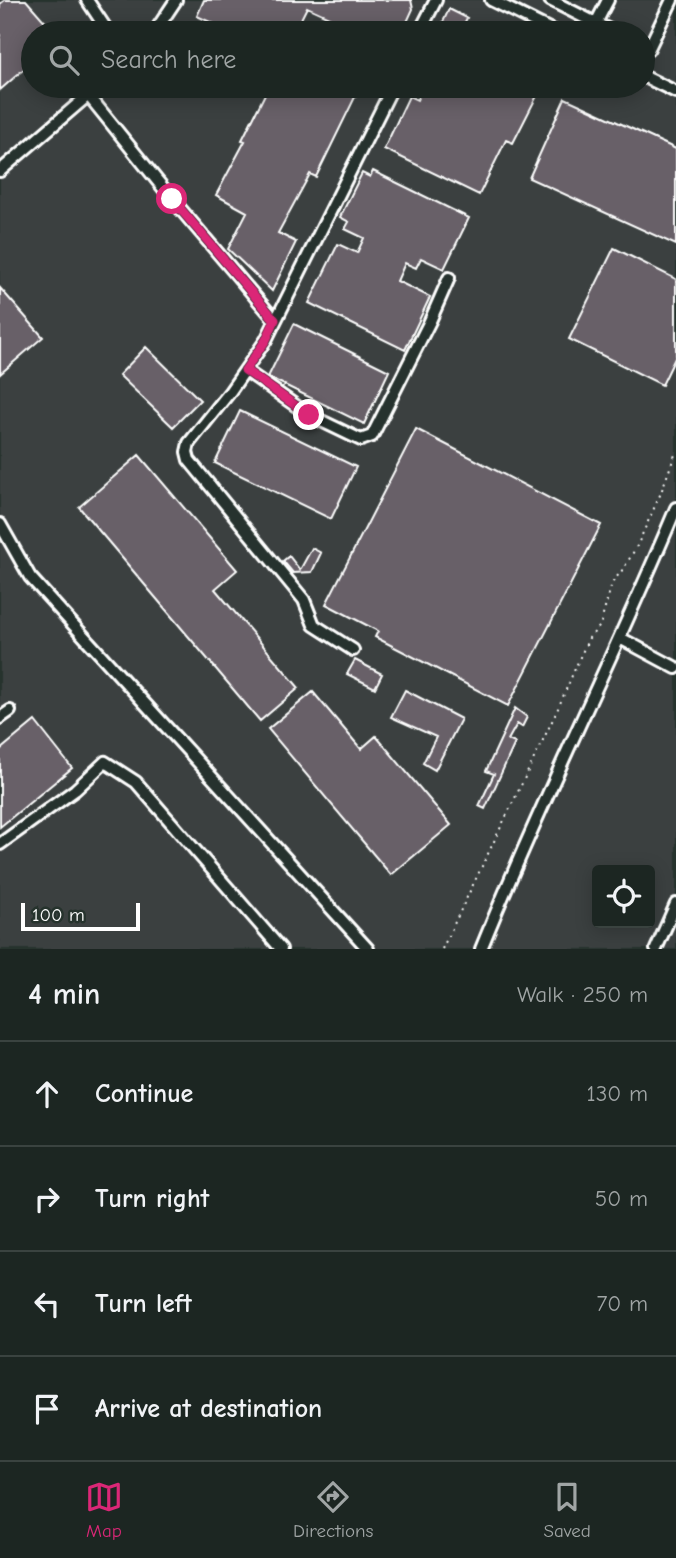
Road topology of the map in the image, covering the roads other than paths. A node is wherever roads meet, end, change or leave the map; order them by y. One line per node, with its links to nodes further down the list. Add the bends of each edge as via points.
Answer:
1 (87, 0): 8 (street)
2 (176, 0): 9 (street)
3 (436, 0): 10 (street)
4 (491, 0): 11 (street)
5 (550, 0): 12 (street)
6 (608, 0): 13 (street)
7 (672, 0): 14 (street)
8 (101, 21)
9 (163, 21)
10 (425, 21)
11 (533, 21)
12 (592, 21)
13 (597, 21)
14 (655, 35)
15 (655, 82): 16 (street)
16 (676, 92)
17 (87, 98): 20 (street)
18 (91, 98): 22 (street)
19 (387, 98): 22 (street)
20 (0, 171)
21 (449, 278): 23 (street, via 372,436 361,440 309,415)
22 (275, 320): 23 (street)
23 (245, 370): 27 (street, via 189,443 189,460 304,600 314,625)
24 (676, 508): 26 (street)
25 (0, 524): 34 (street, via 30,577)
26 (620, 638): 28 (street); 35 (street)
27 (353, 650)
28 (676, 668)
29 (10, 710): 30 (street)
30 (0, 718)
31 (0, 844): 33 (street, via 75,790 105,762 136,782)
32 (676, 904): 36 (street)
33 (281, 949)
34 (368, 949)
35 (481, 949)
36 (656, 949)

